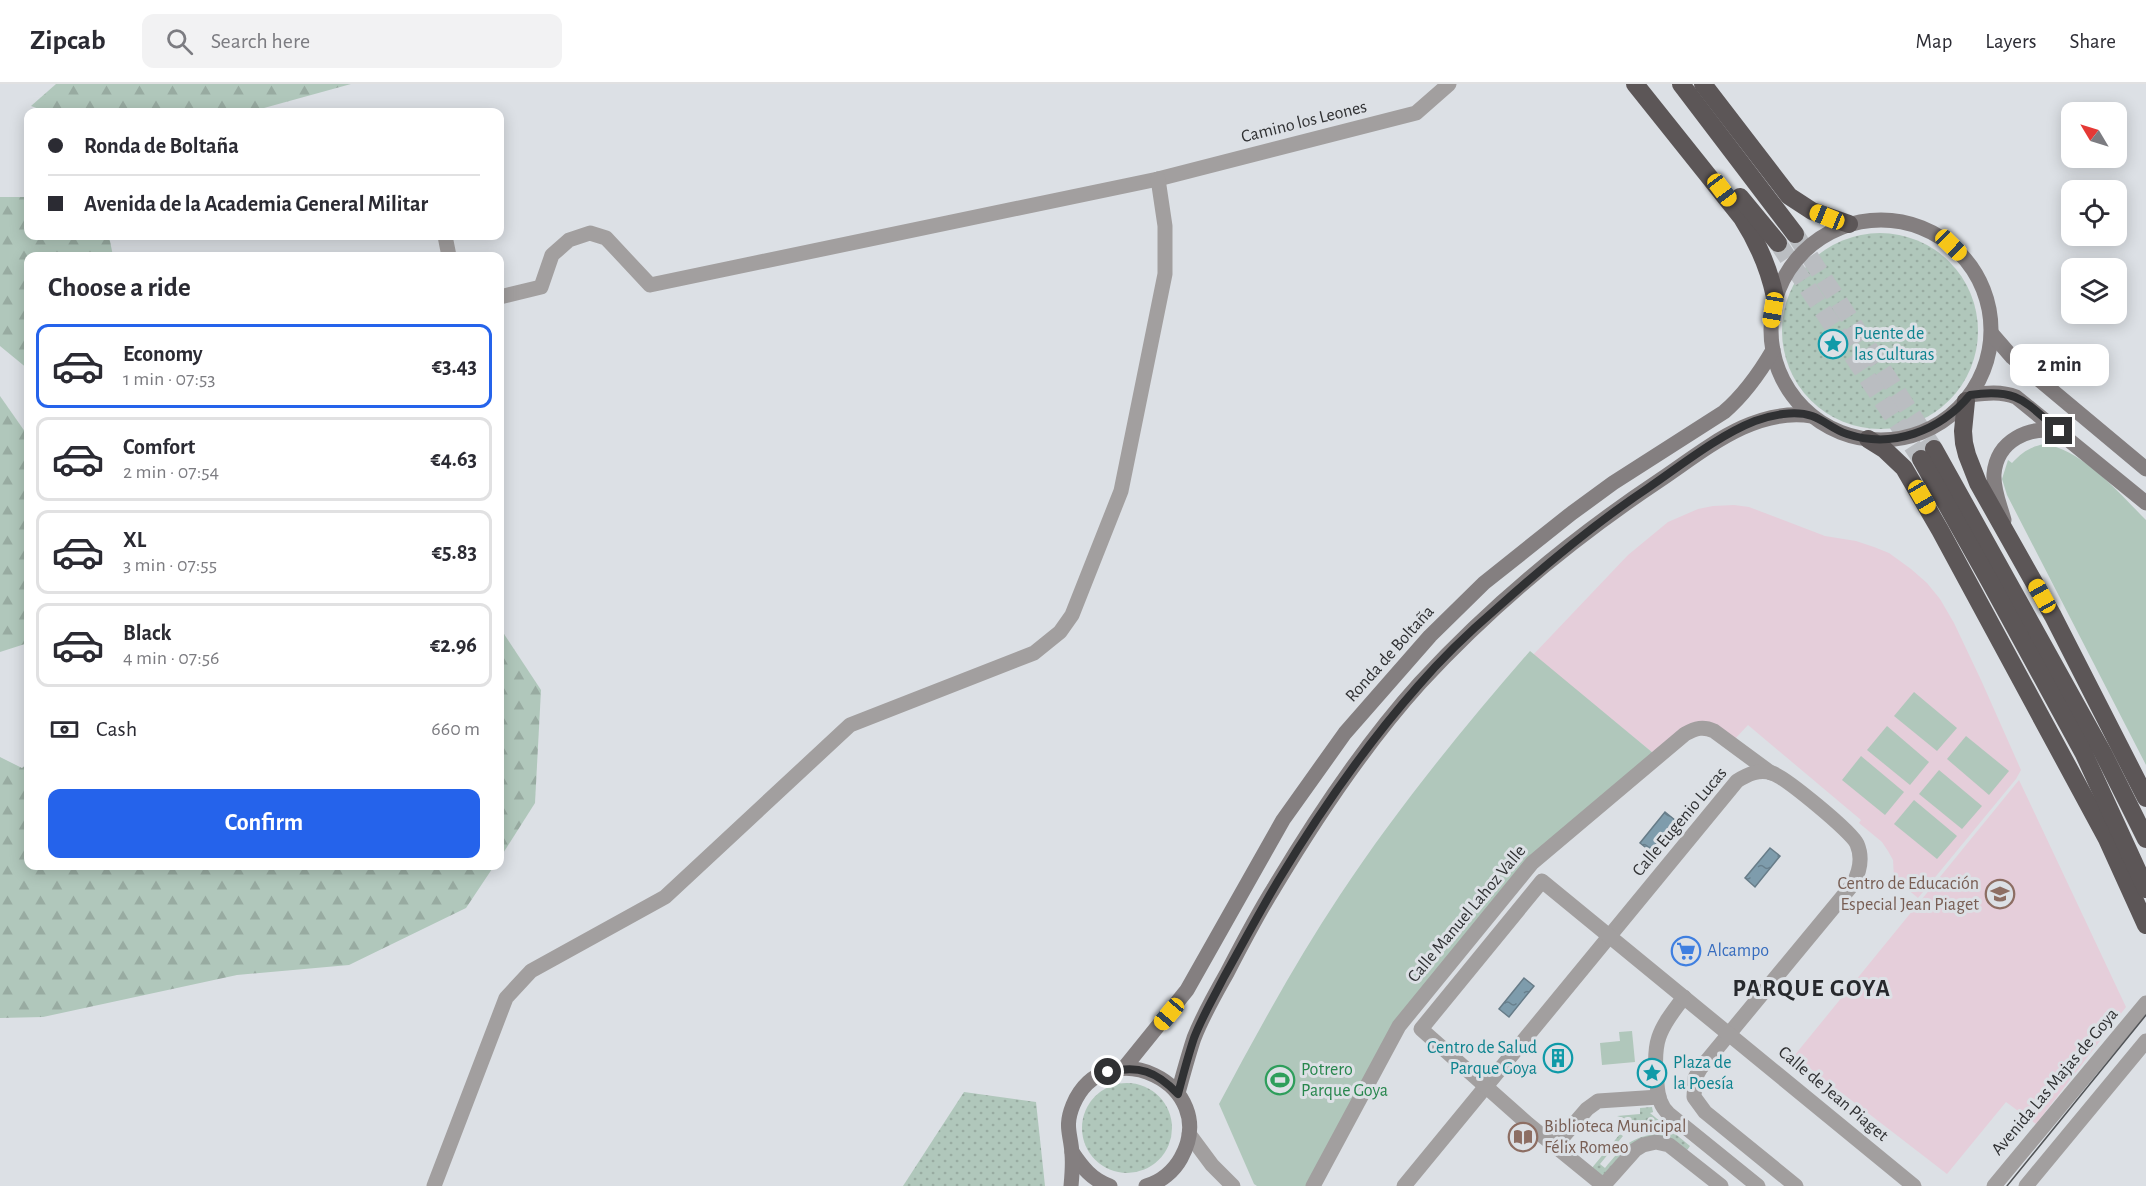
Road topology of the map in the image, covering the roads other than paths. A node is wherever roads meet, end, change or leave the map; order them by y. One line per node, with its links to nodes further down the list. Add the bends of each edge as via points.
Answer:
1 (1449, 84): 6 (street, Camino los Leones, via 1416,113)
2 (1635, 84): 11 (highway, via 1742,218 1765,261)
3 (1648, 84): 9 (highway)
4 (1681, 84): 8 (highway)
5 (1703, 84): 7 (highway, via 1790,196 1812,211)
6 (1158, 179): 10 (street, Camino los Leones, via 650,285 606,238 590,233 568,240 552,255 541,287); 38 (street, via 1165,226 1166,274 1121,491 1072,615 1060,632 1034,653 850,725 664,897 531,971 506,998)
7 (1849, 224): 11 (main road, via 1812,244 1785,276); 12 (main road, via 1896,220 1932,232 1951,245 1977,276 1986,297)
8 (1795, 234)
9 (1778, 243)
10 (504, 296)
11 (1775, 297): 13 (main road, via 1770,324)
12 (1992, 334): 14 (main road, via 1988,360); 18 (main road, via 2019,363)
13 (1773, 350): 15 (main road, via 1779,372); 31 (main road, Ronda de Boltaña, via 1751,385 1724,412 1572,513 1484,584 1430,636 1345,733 1283,820 1191,984)
14 (1968, 398): 16 (main road, via 2007,393); 17 (main road, via 1930,428 1911,436); 20 (highway, via 1963,431 1967,456)
15 (1812, 416): 17 (main road, via 1847,435); 33 (main road, via 1787,414 1756,420 1632,499 1541,569 1463,638 1419,685 1331,797 1263,906 1193,1040)
16 (2059, 431): 19 (main road); 20 (main road, via 2039,429 2021,435 2002,451 1996,462 1996,493)
17 (1868, 439): 25 (highway, via 1904,468 1935,520 2107,839)
18 (2146, 470)
19 (2146, 503)
20 (2008, 537): 22 (highway)
21 (1771, 773): 26 (street, Calle Eugenio Lucas, via 1754,772 1737,781); 29 (street, via 1851,835 1860,864 1853,884); 43 (street, Calle Manuel Lahoz Valle, via 1714,731 1693,730 1532,863 1399,1026)
22 (2146, 798)
23 (2146, 839): 24 (highway, via 2103,753 1928,454 1989,580 2084,754)
24 (2146, 889)
25 (2146, 925)
26 (1611, 936): 27 (street, Calle de Jean Piaget); 32 (street, Calle Eugenio Lucas); 32 (street, Calle de Jean Piaget, via 1542,881 1421,1029)
27 (1684, 997): 29 (street, Calle de Jean Piaget); 34 (street, via 1668,1018 1654,1052)
28 (2146, 1003): 50 (street, Avenida Las Majas de Goya)
29 (1728, 1033): 48 (street, via 1695,1078 1694,1097 1705,1112); 49 (street, Calle de Jean Piaget)
30 (2146, 1041): 51 (street)
31 (1124, 1068): 33 (main road, via 1145,1070 1163,1079); 37 (main road, via 1094,1079 1078,1097 1069,1120)
32 (1487, 1085): 36 (street); 44 (street, Calle Eugenio Lucas)
33 (1178, 1094): 35 (main road, via 1185,1106)
34 (1659, 1097): 36 (street, via 1598,1101); 47 (street, via 1665,1110)
35 (1189, 1134): 41 (main road, via 1177,1165); 42 (street)
36 (1555, 1146): 45 (street)
37 (1072, 1152): 39 (main road); 40 (main road, via 1092,1177)
38 (434, 1186)
39 (1071, 1186)
40 (1110, 1186)
41 (1153, 1186)
42 (1233, 1186)
43 (1313, 1186)
44 (1404, 1186)
45 (1603, 1186): 46 (street, via 1635,1150 1656,1142 1668,1145)
46 (1721, 1186)
47 (1758, 1186)
48 (1796, 1186)
49 (1914, 1186)
50 (1994, 1186)
51 (2026, 1186)

